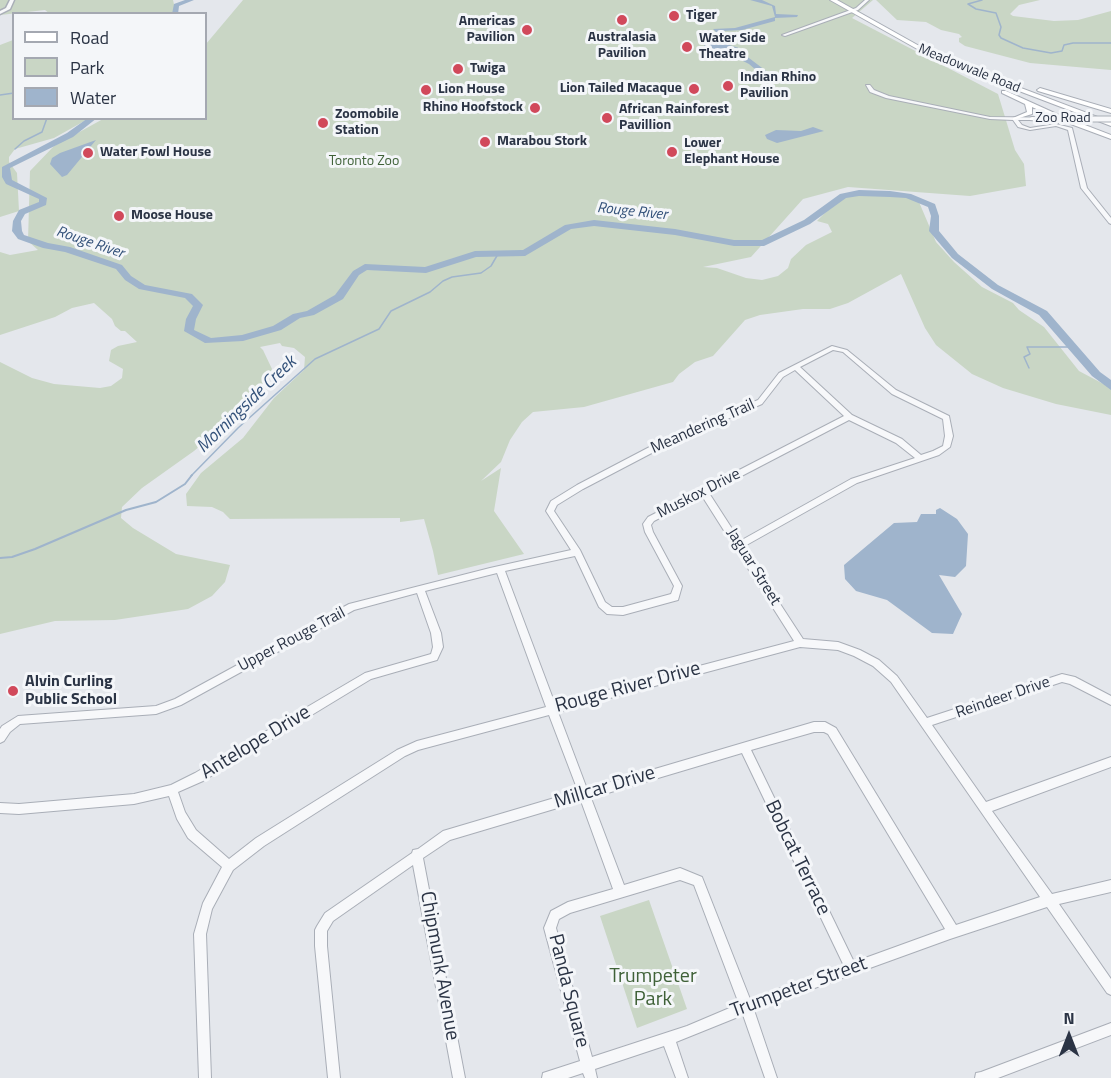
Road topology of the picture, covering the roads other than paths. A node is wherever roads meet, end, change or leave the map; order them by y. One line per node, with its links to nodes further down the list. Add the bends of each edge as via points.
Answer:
1 (12, 0): 5 (street)
2 (832, 0): 4 (main road, Meadowvale Road)
3 (867, 0): 4 (street)
4 (851, 11): 6 (street); 7 (main road, Meadowvale Road)
5 (2, 12)
6 (784, 35)
7 (906, 43): 8 (main road, Meadowvale Road); 11 (main road, via 994,76)
8 (915, 47): 10 (main road, via 924,55); 16 (main road, Meadowvale Road)
9 (868, 86): 12 (street, Zoo Road, via 876,94 910,102)
10 (1025, 101): 12 (main road, via 1030,113); 14 (main road)
11 (1111, 111)
12 (1015, 119): 13 (street, Zoo Road); 19 (street, via 1020,126 1030,129 1056,125 1070,129 1084,188)
13 (1032, 119): 14 (street, Zoo Road); 17 (main road, via 1065,122)
14 (1063, 119): 15 (street, Zoo Road, bridge); 17 (main road)
15 (1111, 119)
16 (1111, 124)
17 (1103, 134): 18 (main road)
18 (1111, 137)
19 (1111, 222)
20 (796, 367): 21 (street); 22 (street, Meandering Trail, via 828,349 842,349 894,392 946,418 946,447); 25 (street, Meandering Trail, via 781,375 760,402 664,443 554,503 550,511)
21 (849, 417): 22 (street, via 898,441); 23 (street, Muskox Drive)
22 (920, 458): 24 (street, Meandering Trail, via 854,481)
23 (704, 492): 24 (street, Jaguar Street); 25 (street, Muskox Drive, via 651,519 647,525 678,586 675,597 610,611 602,604)
24 (740, 545): 28 (street, Jaguar Street)
25 (577, 552): 26 (street, Upper Rouge Trail)
26 (501, 569): 27 (street, Upper Rouge Trail); 30 (street)
27 (420, 589): 32 (street, Upper Rouge Trail, via 352,607 178,702 156,710 27,719 11,724); 35 (street, Antelope Drive, via 436,633 438,647 434,657 368,676)
28 (800, 643): 30 (street, Rouge River Drive); 31 (street, Rouge River Drive, via 838,646 876,663 894,679)
29 (1111, 701): 31 (street, Reindeer Drive, via 1062,678)
30 (553, 708): 36 (street); 40 (street, Rouge River Drive, via 400,753)
31 (926, 723): 38 (street, Rouge River Drive)
32 (0, 738)
33 (744, 747): 36 (street, Millcar Drive); 44 (street, Millcar Drive, via 814,727 832,731); 45 (street, Bobcat Terrace)
34 (1111, 762): 38 (street)
35 (172, 790): 37 (street, Antelope Drive, via 134,799); 40 (street, via 192,834)
36 (584, 794): 39 (street, Millcar Drive, via 447,835); 42 (street)
37 (0, 808)
38 (985, 808): 43 (street, Rouge River Drive)
39 (417, 854): 52 (street, Millcar Drive, via 329,916 321,930); 53 (street, Chipmunk Avenue)
40 (229, 866): 51 (street, Rouge River Drive, via 207,907 200,934)
41 (1110, 889): 43 (street, Trumpeter Street)
42 (620, 891): 47 (street, Panda Square, via 680,874 698,881); 50 (street, Panda Square, via 568,908 555,915 550,928)
43 (1051, 900): 44 (street, Trumpeter Street); 46 (street, Rouge River Drive)
44 (954, 932): 45 (street, Trumpeter Street)
45 (851, 968): 47 (street, Trumpeter Street)
46 (1111, 989)
47 (746, 1007): 49 (street, Trumpeter Street); 57 (street, Panda Square)
48 (1111, 1029): 58 (street)
49 (668, 1038): 50 (street, Trumpeter Street); 56 (street)
50 (586, 1064): 54 (street, Trumpeter Street); 55 (street, Panda Square)
51 (205, 1078)
52 (333, 1078)
53 (459, 1078)
54 (548, 1078)
55 (591, 1078)
56 (682, 1078)
57 (771, 1078)
58 (981, 1078)

